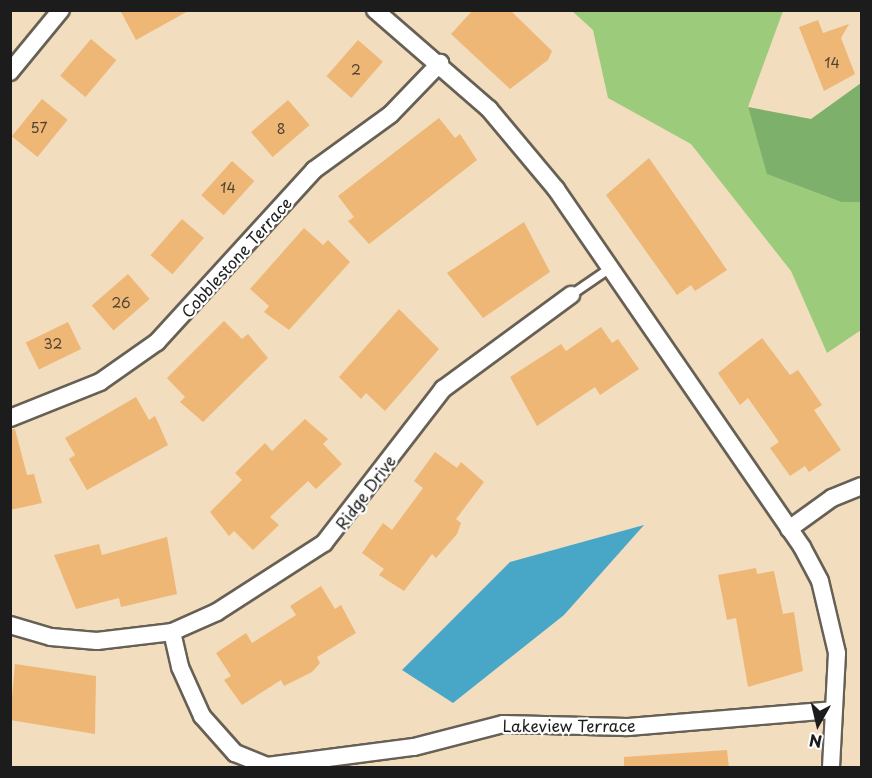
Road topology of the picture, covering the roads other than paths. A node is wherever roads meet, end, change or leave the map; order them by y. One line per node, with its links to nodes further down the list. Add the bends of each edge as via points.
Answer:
1 (61, 10): 4 (street)
2 (375, 10): 3 (street)
3 (440, 63): 5 (street, via 489,109 556,189); 7 (street, Cobblestone Terrace, via 391,114 314,170 157,342 100,382)
4 (10, 72)
5 (609, 269): 6 (lane, Ridge Drive); 9 (street)
6 (571, 295): 11 (street, Ridge Drive, via 443,389 324,543 217,612)
7 (10, 418)
8 (861, 486): 9 (street, via 832,498)
9 (789, 528): 12 (street, via 820,581 831,621 837,653)
10 (10, 625): 11 (street, Ridge Drive, via 74,640)
11 (172, 632): 12 (street, Lakeview Terrace, via 180,667 202,716 235,753 267,766 414,747 503,724 627,727)
12 (833, 710): 13 (street)
13 (831, 768)

